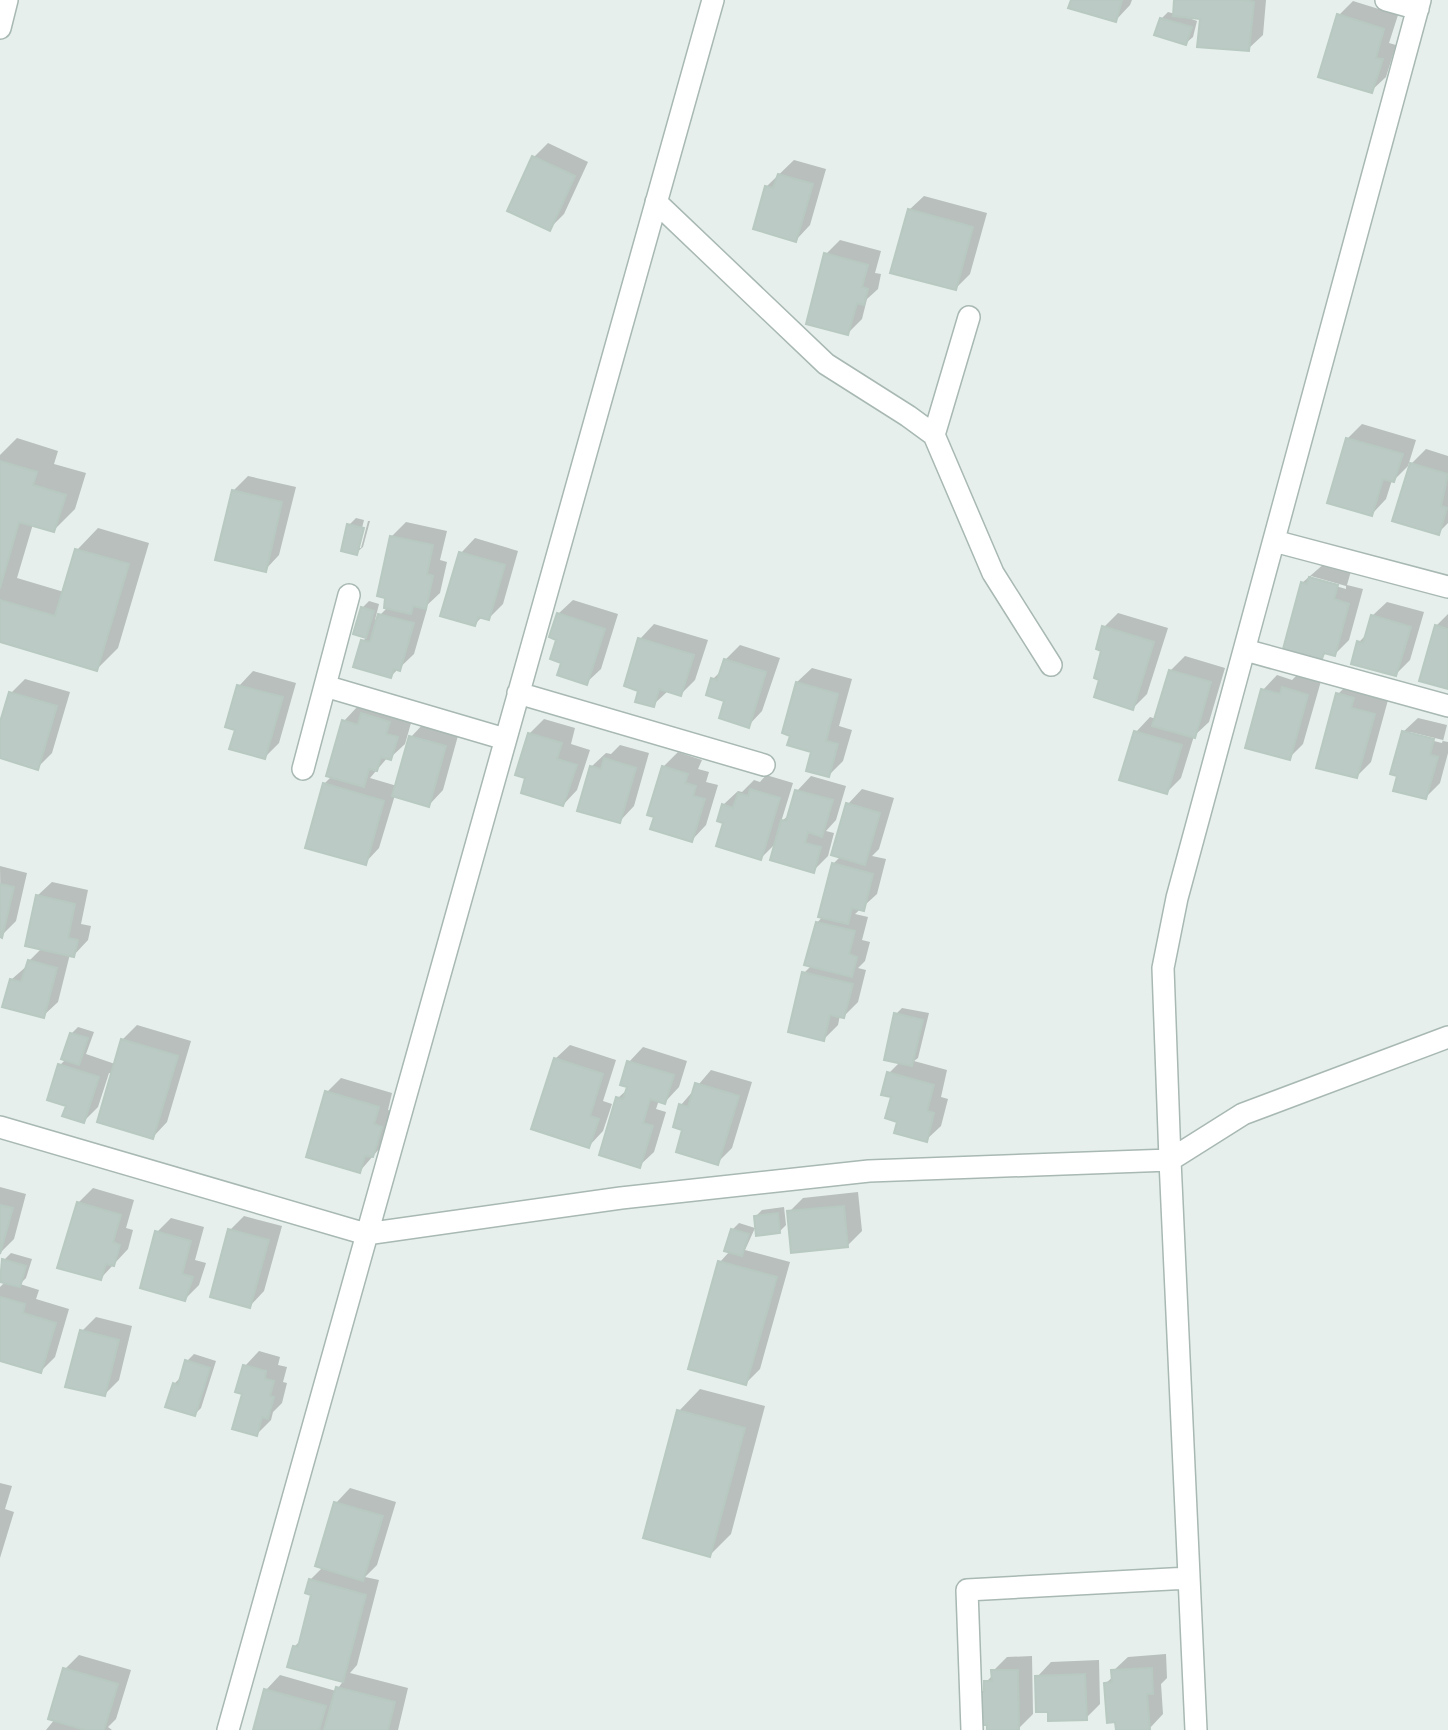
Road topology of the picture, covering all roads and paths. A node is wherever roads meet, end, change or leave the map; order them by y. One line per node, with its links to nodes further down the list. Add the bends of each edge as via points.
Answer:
1 (7, 0): 5 (street)
2 (713, 0): 6 (street)
3 (1386, 0): 4 (street)
4 (1419, 4): 9 (street)
5 (0, 28)
6 (656, 202): 8 (street, via 826,364); 15 (street)
7 (970, 317): 8 (street)
8 (934, 435): 13 (street, via 993,573)
9 (1274, 541): 10 (street); 12 (street)
10 (1448, 587)
11 (349, 595): 14 (street)
12 (1245, 650): 16 (street); 22 (street, via 1177,898 1163,968)
13 (1051, 665)
14 (325, 686): 17 (street); 19 (street)
15 (518, 693): 17 (street); 18 (street)
16 (1448, 706)
17 (505, 739): 23 (street)
18 (764, 765)
19 (303, 769)
20 (1448, 1037): 22 (street, via 1243,1114)
21 (0, 1126): 23 (street)
22 (1170, 1160): 23 (street, via 869,1171 621,1198); 24 (street)
23 (366, 1234): 25 (street)
24 (1189, 1578): 26 (street, via 967,1590); 27 (street)
25 (228, 1730)
26 (972, 1730)
27 (1196, 1730)

